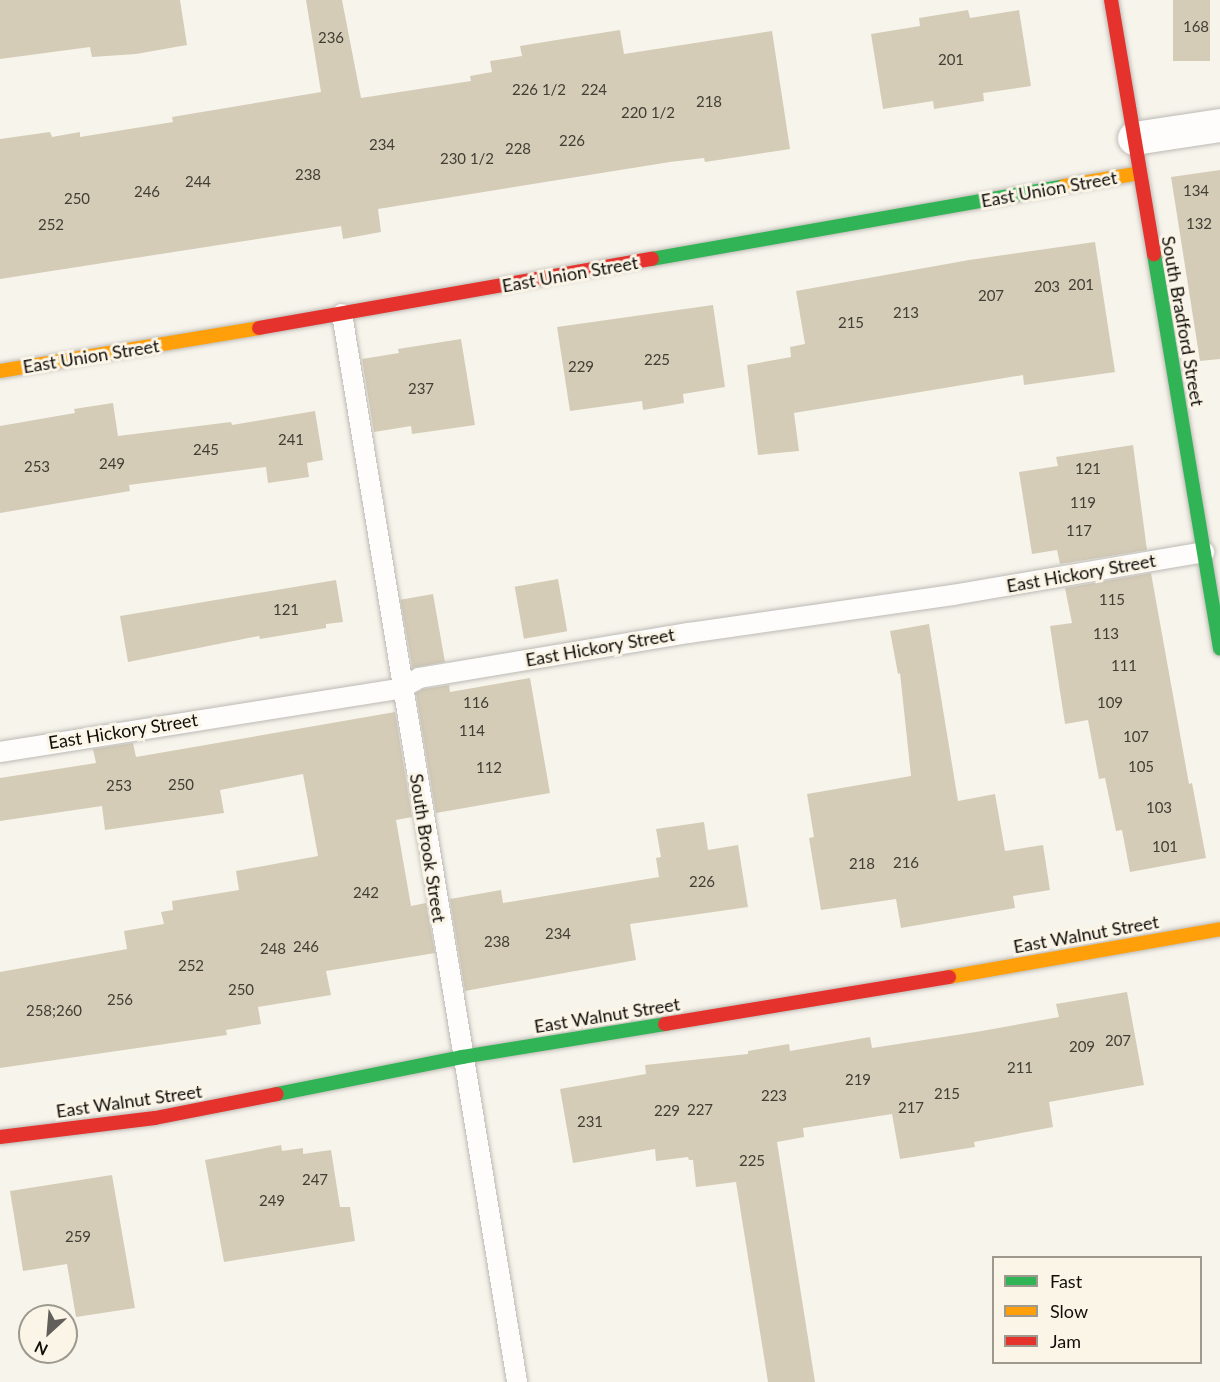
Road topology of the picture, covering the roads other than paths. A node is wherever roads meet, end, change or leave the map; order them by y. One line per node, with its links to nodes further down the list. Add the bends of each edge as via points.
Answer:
1 (1112, 0): 3 (street, South Bradford Street)
2 (1220, 124): 3 (street)
3 (1134, 138): 4 (street, South Bradford Street)
4 (1140, 173): 5 (street, East Union Street); 7 (street, South Bradford Street)
5 (342, 314): 6 (street, East Union Street); 9 (lane, South Brook Street)
6 (0, 371)
7 (1204, 552): 8 (street, South Bradford Street); 9 (lane, East Hickory Street, via 442,674 419,678)
8 (1220, 649)
9 (402, 688): 10 (lane, East Hickory Street); 12 (lane, South Brook Street)
10 (0, 752)
11 (1220, 929): 12 (street, East Walnut Street)
12 (462, 1057): 13 (street, East Walnut Street, via 155,1118); 14 (lane, South Brook Street)
13 (0, 1137)
14 (517, 1382)

